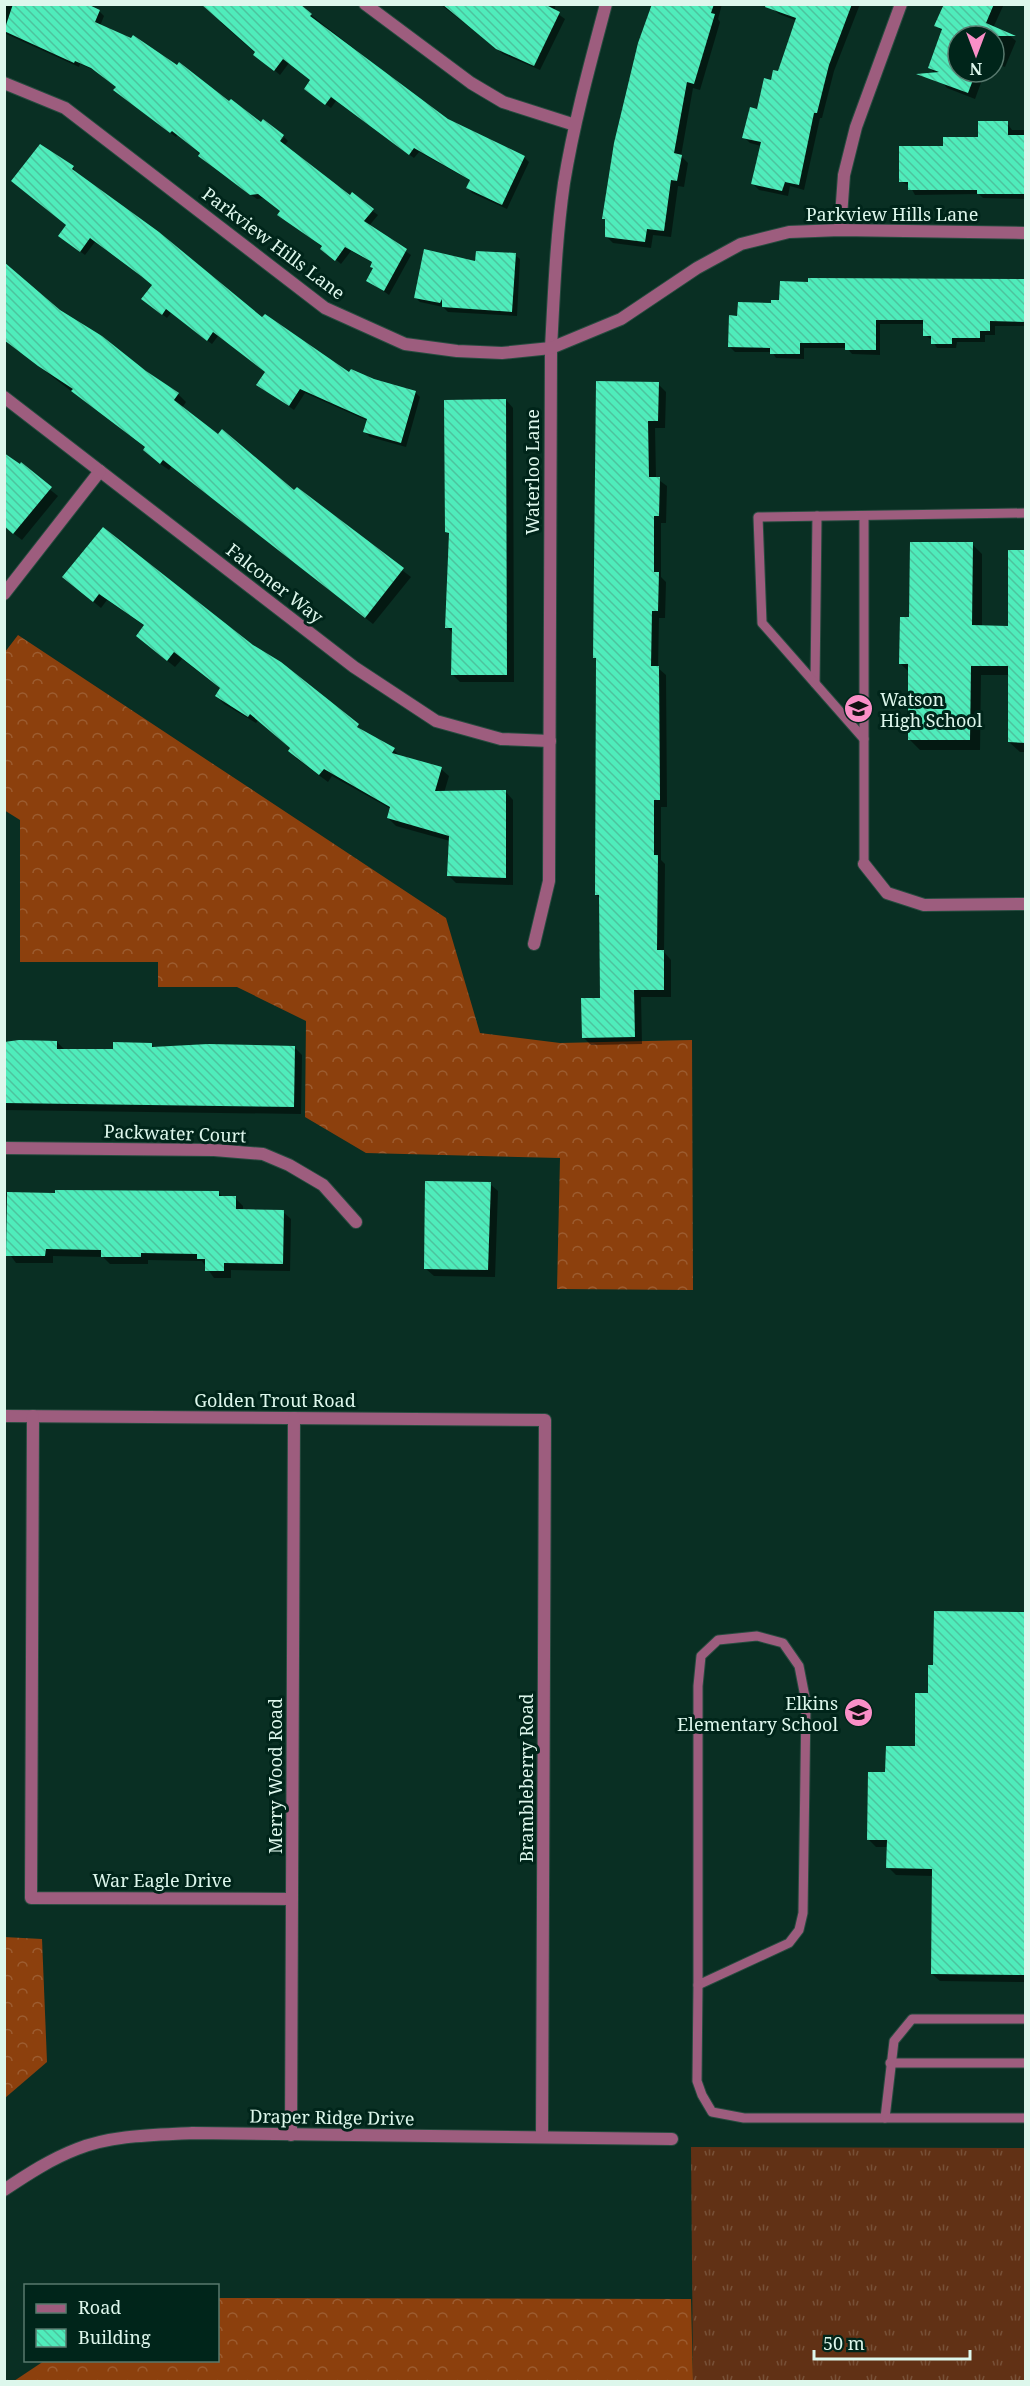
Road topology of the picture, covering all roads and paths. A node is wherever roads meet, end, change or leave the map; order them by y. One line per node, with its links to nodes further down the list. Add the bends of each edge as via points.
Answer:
1 (365, 4): 5 (street, via 503,102)
2 (606, 4): 5 (street, Waterloo Lane)
3 (901, 4): 6 (street, via 855,127 844,175)
4 (4, 83): 8 (street, Parkview Hills Lane, via 65,108 326,308 405,344 502,353)
5 (575, 125): 8 (street, Waterloo Lane, via 559,227)
6 (840, 230): 7 (street, Parkview Hills Lane); 8 (street, Parkview Hills Lane, via 789,232 741,244 621,319)
7 (1026, 233)
8 (551, 348): 17 (street, Waterloo Lane)
9 (4, 397): 10 (street, Falconer Way)
10 (100, 471): 14 (street); 17 (street, Falconer Way, via 354,667 436,722 501,739)
11 (1026, 513): 13 (lane)
12 (816, 516): 13 (lane); 15 (lane); 15 (lane, via 758,517 762,623)
13 (864, 516): 16 (lane)
14 (4, 594)
15 (815, 683): 16 (lane)
16 (864, 739): 18 (lane)
17 (550, 741): 20 (street, Waterloo Lane, via 549,881)
18 (864, 864): 19 (street, via 887,893 924,905)
19 (1026, 904)
20 (534, 944)
21 (4, 1148): 22 (street, Packwater Court, via 263,1154 322,1185)
22 (356, 1222)
23 (4, 1416): 24 (street, Golden Trout Road)
24 (33, 1416): 25 (street, Golden Trout Road); 27 (street, War Eagle Drive, via 31,1898)
25 (294, 1418): 26 (street, Golden Trout Road); 27 (street, Merry Wood Road)
26 (545, 1420): 35 (street, Brambleberry Road)
27 (292, 1899): 34 (street, Merry Wood Road)
28 (698, 1985): 28 (lane, via 789,1943 799,1930 802,1913 806,1702 799,1666 783,1643 757,1636 718,1640 701,1656); 32 (lane, via 698,2081 712,2112 744,2118)
29 (1026, 2019): 30 (lane, via 912,2019 894,2041)
30 (890, 2063): 31 (lane); 32 (lane)
31 (1026, 2063)
32 (885, 2118): 33 (lane)
33 (1026, 2118)
34 (291, 2134): 35 (street, Draper Ridge Drive); 37 (street, Draper Ridge Drive, via 133,2137 79,2148 37,2168)
35 (542, 2137): 36 (street, Draper Ridge Drive)
36 (672, 2139)
37 (4, 2190)

